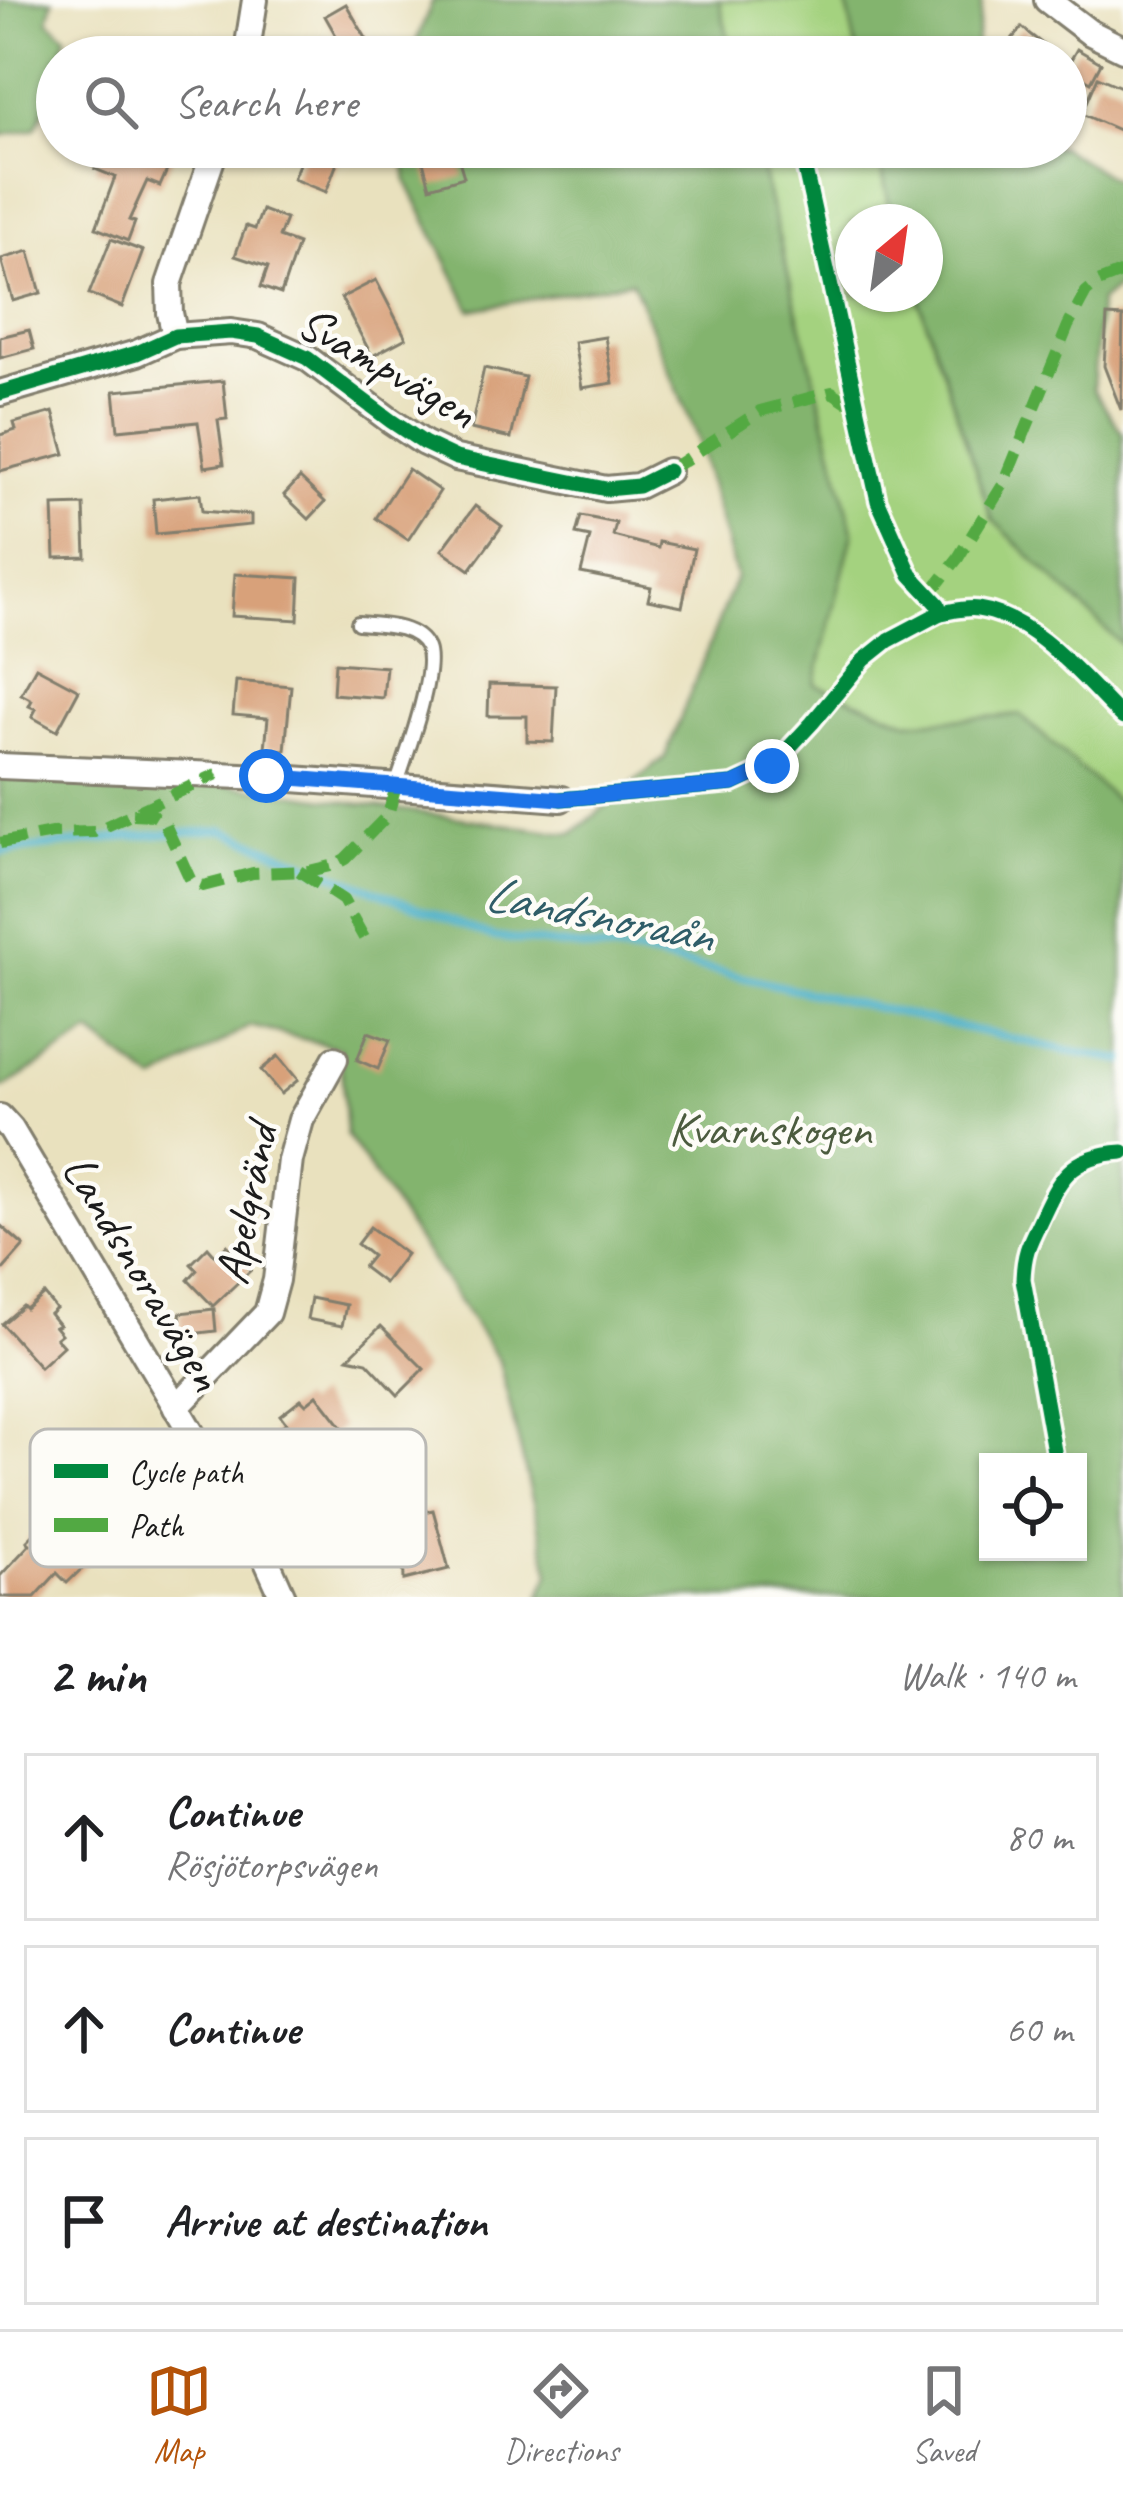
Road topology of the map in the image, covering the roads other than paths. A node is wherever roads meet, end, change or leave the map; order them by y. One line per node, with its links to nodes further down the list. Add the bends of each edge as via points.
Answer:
1 (255, 0): 3 (street)
2 (1047, 0): 4 (street)
3 (249, 36)
4 (1123, 49)
5 (209, 168): 6 (street, via 169,284)
6 (176, 336): 7 (street, Svampvägen); 8 (street, Svampvägen, via 259,336 307,358 456,458 606,489 638,486)
7 (0, 393)
8 (668, 471)
9 (358, 623): 11 (lane, via 403,628 427,648 424,696)
10 (0, 766): 11 (street)
11 (396, 786): 12 (street)
12 (561, 799)
13 (335, 1059): 15 (street, Apelgränd, via 301,1120 290,1160 267,1313)
14 (0, 1117): 15 (street, Landsnoravägen)
15 (176, 1408): 16 (street, Landsnoravägen)
16 (189, 1429)
17 (270, 1567): 18 (street, Landsnoravägen)
18 (283, 1597)

